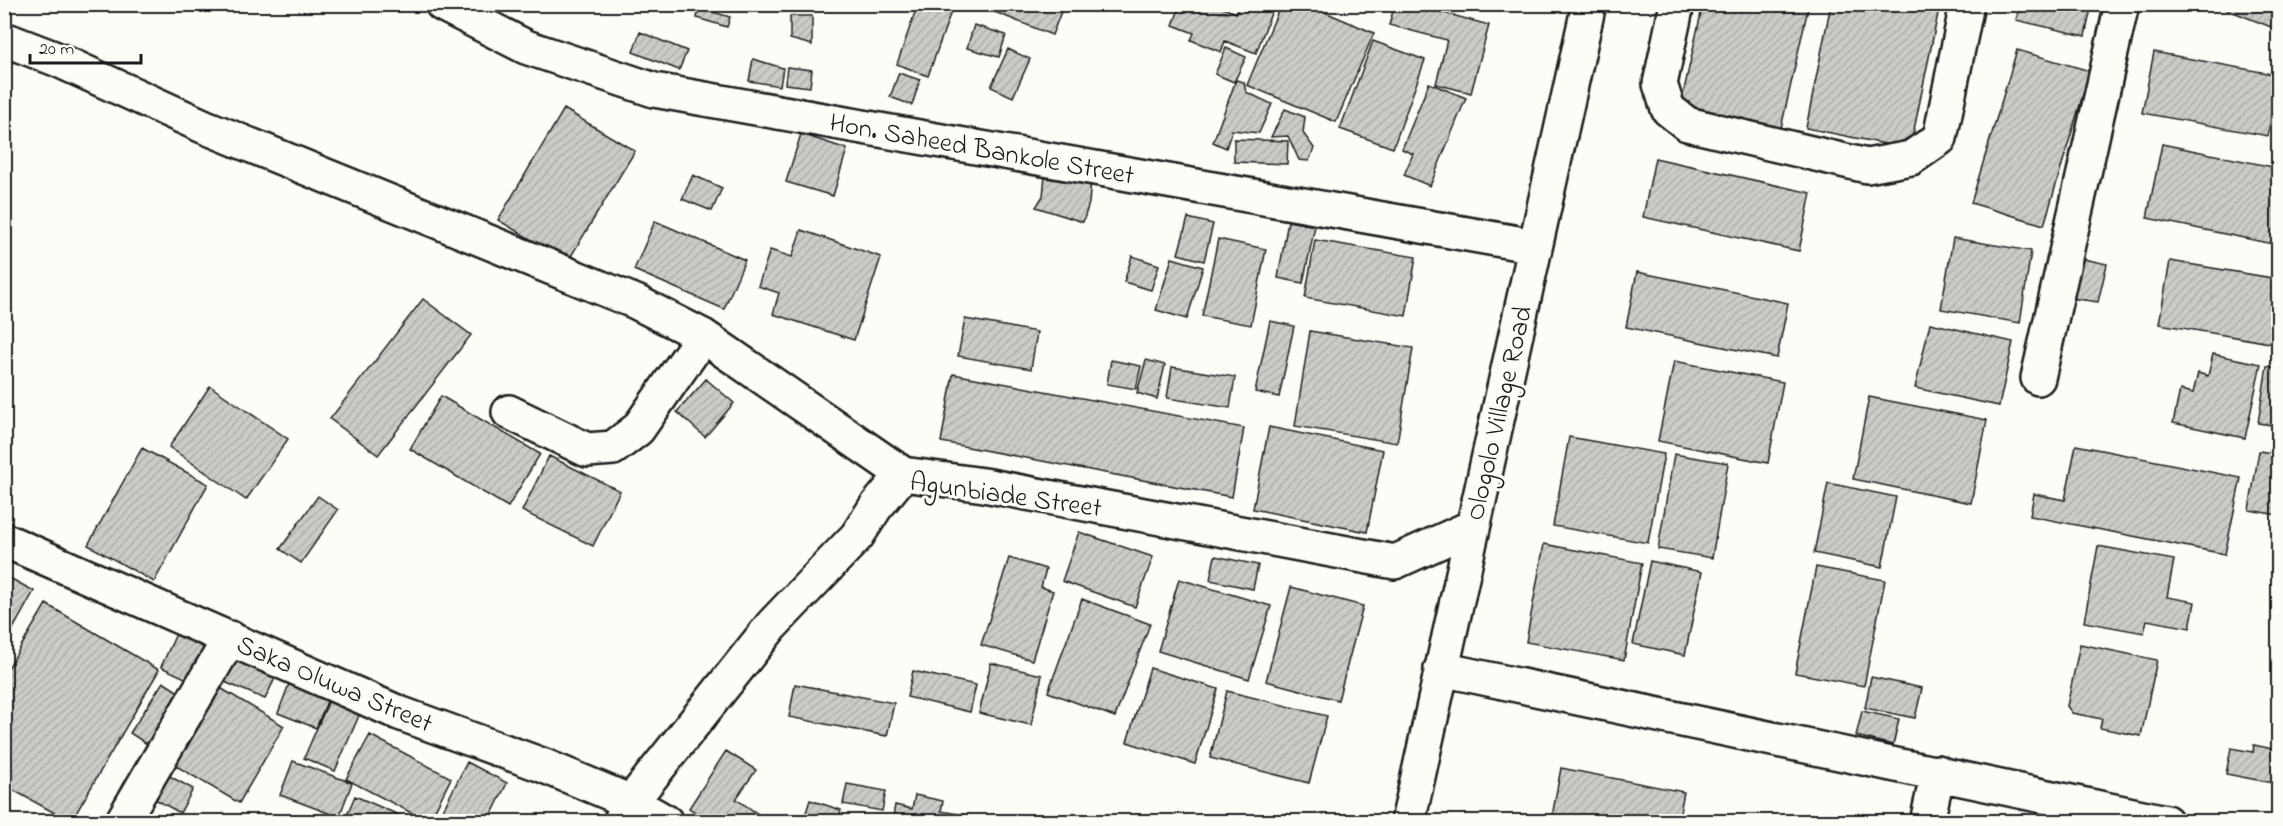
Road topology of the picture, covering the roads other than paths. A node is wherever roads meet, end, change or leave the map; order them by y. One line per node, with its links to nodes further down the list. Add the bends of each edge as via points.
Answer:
1 (442, 4): 7 (street, Hon. Saheed Bankole Street, via 526,47 654,90)
2 (1589, 4): 7 (street, Ologolo Village Road)
3 (1677, 4): 4 (street, via 1660,84 1668,109 1687,124 1868,166 1911,158 1940,138)
4 (1967, 4)
5 (2122, 4): 9 (street)
6 (4, 39): 8 (street, via 203,126 636,302)
7 (1535, 246): 12 (street, Ologolo Village Road)
8 (703, 336): 10 (street, via 638,429 613,448 587,450); 11 (street)
9 (2038, 378)
10 (509, 412)
11 (903, 474): 12 (street, Agunbiade Street, via 984,485 1395,561); 17 (street, Agunbiade Street, via 857,536 772,625)
12 (1472, 527): 15 (street, Ologolo Village Road)
13 (4, 540): 14 (street, Saka Oluwa Street)
14 (230, 638): 17 (street, Saka Oluwa Street, via 399,713 542,765); 18 (street)
15 (1441, 669): 16 (street); 20 (street, Ologolo Village Road)
16 (1938, 772): 21 (street); 22 (street)
17 (626, 812): 19 (street, Saka Oluwa Street)
18 (122, 822)
19 (666, 822)
20 (1408, 822)
21 (1927, 822)
22 (2166, 822)

